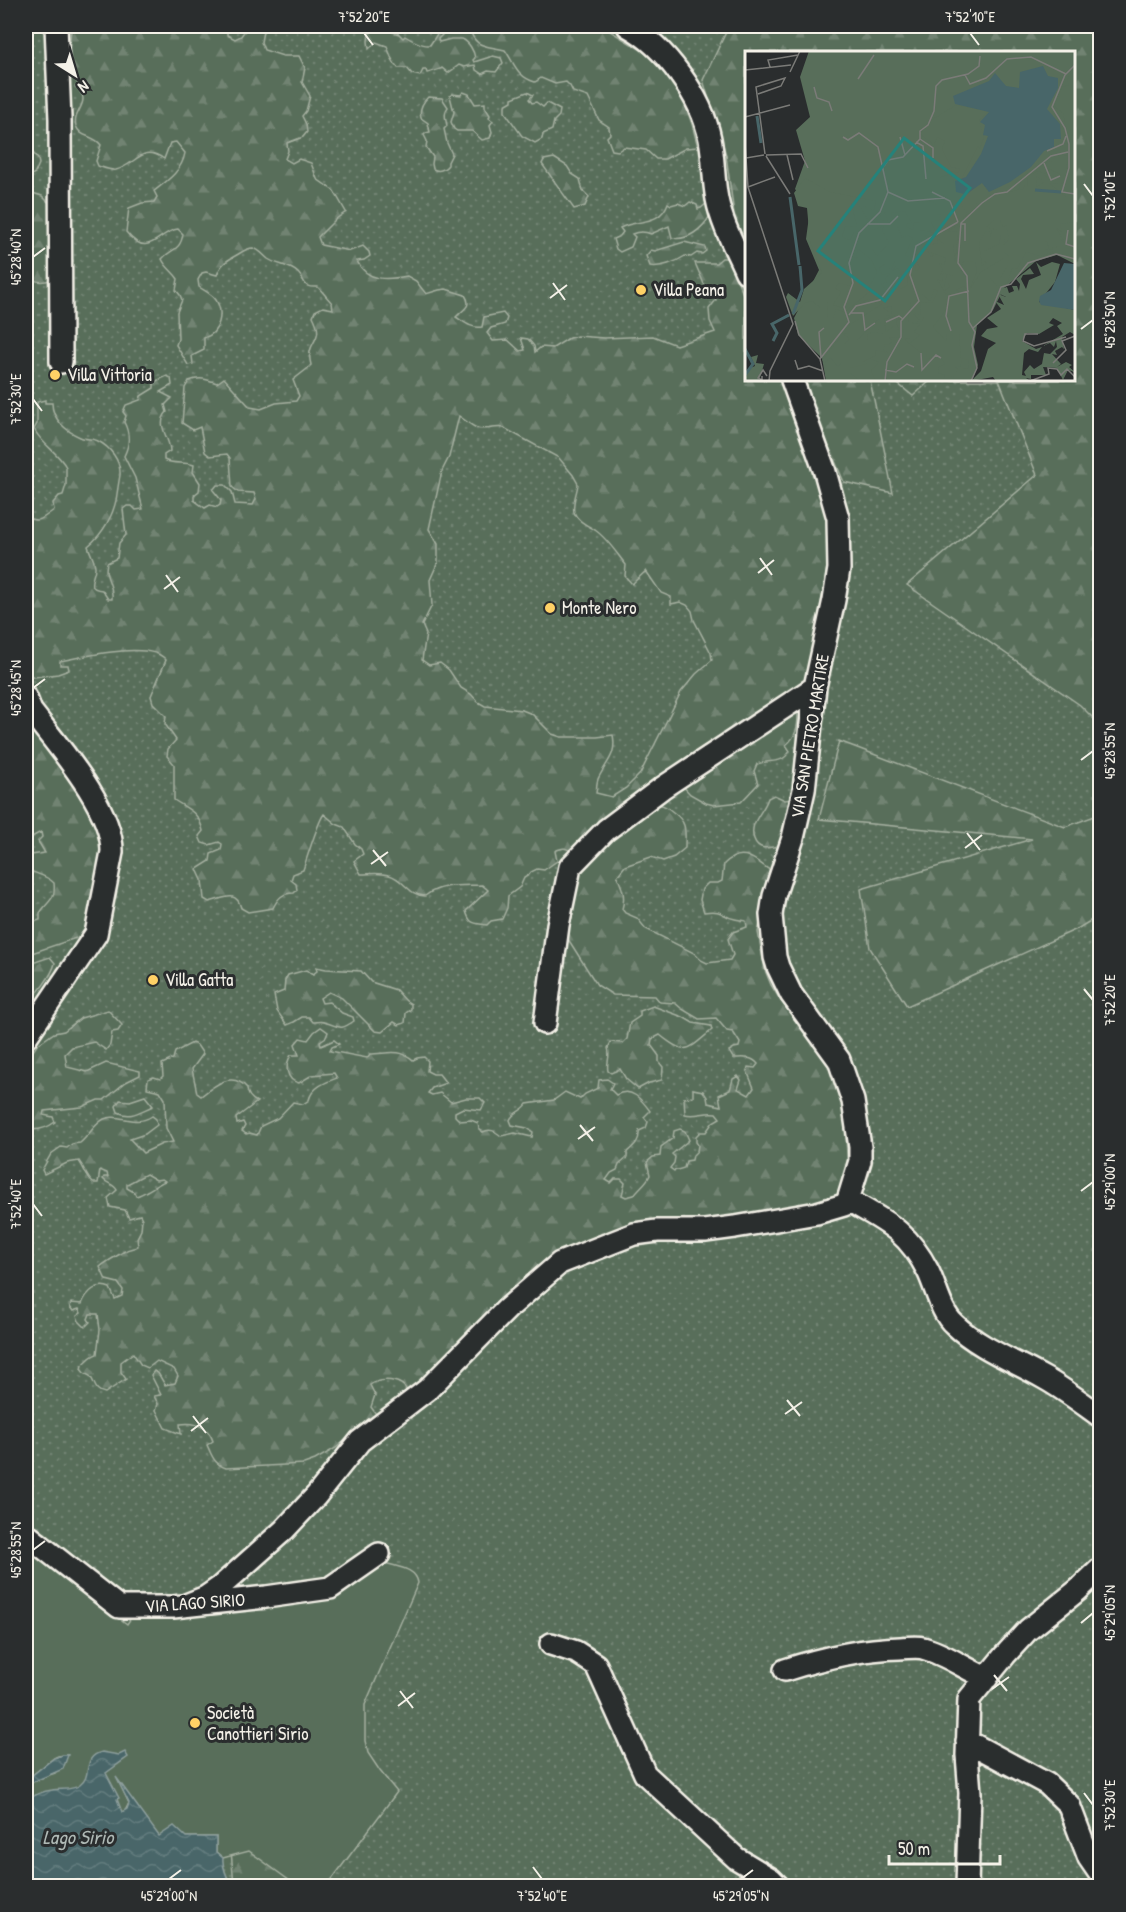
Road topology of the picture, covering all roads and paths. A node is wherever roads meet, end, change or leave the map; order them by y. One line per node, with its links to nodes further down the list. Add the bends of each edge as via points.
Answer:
1 (56, 26): 4 (street)
2 (628, 26): 3 (street, via 668,60 701,112 710,138 717,200)
3 (745, 268)
4 (61, 362)
5 (792, 381): 6 (street, VIA SAN PIETRO MARTIRE, via 838,518 834,600)
6 (815, 687): 8 (street, via 662,788 606,830 570,867); 10 (street, VIA SAN PIETRO MARTIRE, via 804,790 771,915 778,967 791,994 839,1060 853,1101 861,1147)
7 (26, 698): 9 (street, via 31,711 97,800 112,852 96,934)
8 (545, 1023)
9 (26, 1037)
10 (848, 1200): 11 (street, via 897,1228 913,1245 952,1323 975,1341 1046,1379); 15 (street, via 817,1213 735,1227 634,1234 560,1263 507,1309 428,1389 360,1441 284,1530 219,1588)
11 (1101, 1416)
12 (26, 1534): 15 (street, VIA LAGO SIRIO, via 115,1605)
13 (379, 1554): 15 (street, VIA LAGO SIRIO, via 330,1588)
14 (1101, 1569): 18 (street, via 1028,1630)
15 (186, 1605)
16 (551, 1644): 21 (street, via 576,1652 596,1665 645,1774 736,1858)
17 (785, 1670): 18 (street, via 886,1648 921,1647)
18 (987, 1678): 19 (street, via 969,1699)
19 (967, 1741): 20 (street, via 1047,1784 1069,1805 1089,1858); 22 (street)
20 (1101, 1874)
21 (778, 1887)
22 (967, 1887)

